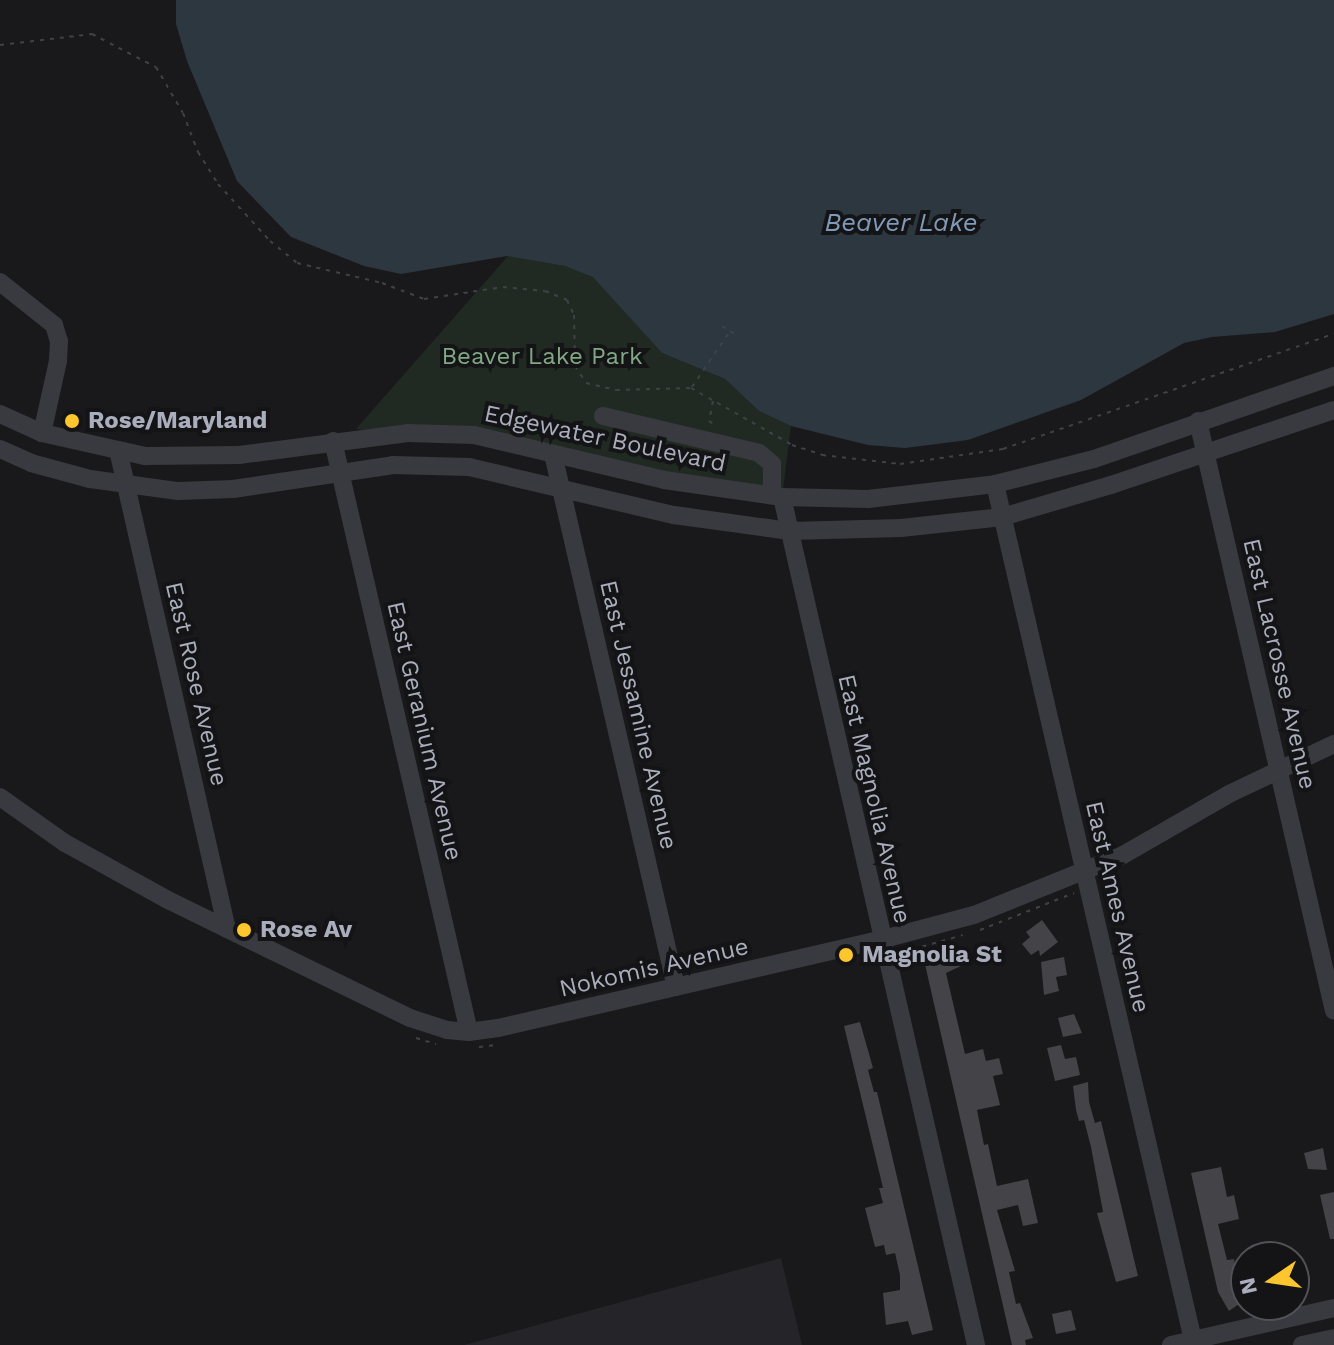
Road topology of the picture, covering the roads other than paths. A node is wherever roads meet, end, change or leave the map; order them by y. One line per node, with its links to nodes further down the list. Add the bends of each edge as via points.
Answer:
1 (0, 282): 7 (street, via 44,313 57,333 58,361)
2 (1334, 376): 6 (street, Edgewater Boulevard)
3 (1334, 410): 11 (street)
4 (0, 414): 7 (street, Edgewater Boulevard)
5 (603, 416): 17 (street, East Magnolia Avenue, via 759,453 772,464)
6 (1198, 421): 11 (street, East Lacrosse Avenue); 14 (street, Edgewater Boulevard, via 1094,459)
7 (42, 433): 10 (street, Edgewater Boulevard)
8 (333, 441): 10 (street, Edgewater Boulevard, via 239,455 145,456); 12 (street, Edgewater Boulevard, via 408,433 474,435); 13 (street, East Geranium Avenue)
9 (0, 449): 15 (street, via 75,475)
10 (118, 450): 15 (street, East Rose Avenue)
11 (1205, 453): 18 (street); 21 (street, East Lacrosse Avenue)
12 (553, 454): 16 (street, East Jessamine Avenue); 17 (street, Edgewater Boulevard, via 664,480)
13 (340, 473): 15 (street, via 233,489 178,491); 16 (street, via 393,465 469,467); 28 (street, East Geranium Avenue)
14 (995, 484): 17 (street, Edgewater Boulevard, via 868,499); 18 (street, East Ames Avenue)
15 (126, 485): 24 (street, East Rose Avenue)
16 (560, 487): 19 (street, via 674,515); 26 (street, East Jessamine Avenue)
17 (777, 496): 19 (street, East Magnolia Avenue)
18 (1002, 517): 19 (street, via 901,528); 23 (street, East Ames Avenue)
19 (790, 531): 25 (street, East Magnolia Avenue)
20 (1334, 744): 21 (street, Nokomis Avenue)
21 (1278, 768): 23 (street, Nokomis Avenue); 27 (street, East Lacrosse Avenue)
22 (0, 797): 24 (street, Nokomis Avenue, via 114,872)
23 (1084, 873): 25 (street, Nokomis Avenue, via 974,915); 31 (street, East Ames Avenue)
24 (227, 929): 28 (street, Nokomis Avenue, via 424,1024)
25 (880, 940): 26 (street, Nokomis Avenue); 32 (street, East Magnolia Avenue)
26 (676, 987): 28 (street, Nokomis Avenue, via 498,1028)
27 (1334, 1011)
28 (472, 1040)
29 (1334, 1308): 31 (street)
30 (1334, 1338): 34 (street)
31 (1193, 1340): 33 (street)
32 (976, 1345)
33 (1171, 1345)
34 (1302, 1345)

